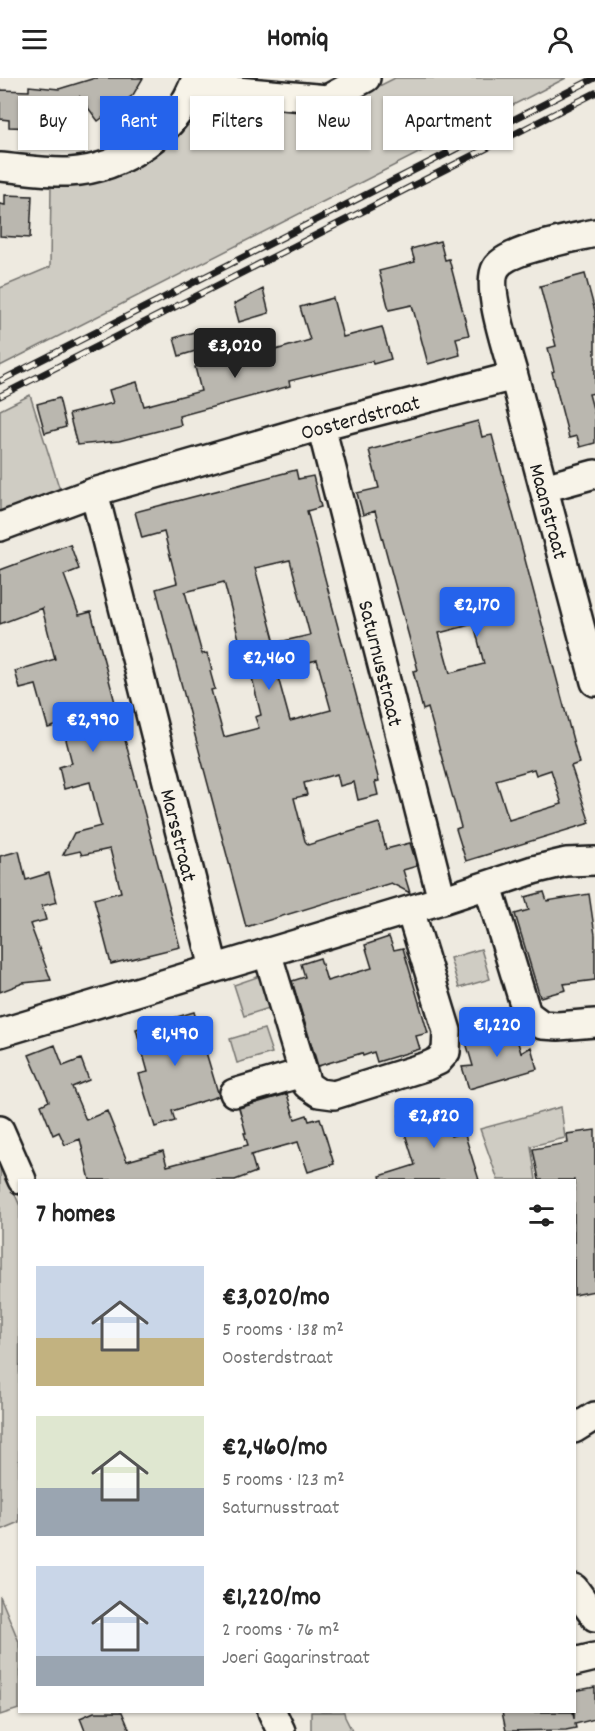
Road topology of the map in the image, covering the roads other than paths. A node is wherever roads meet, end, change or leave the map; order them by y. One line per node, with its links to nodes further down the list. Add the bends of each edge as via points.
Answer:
1 (366, 78): 2 (street, via 327,99)
2 (194, 83): 3 (street, via 165,128 138,150 104,167 69,172)
3 (0, 167)
4 (595, 233): 5 (street, via 517,253 496,267 493,293)
5 (514, 376): 6 (street, Oosterdstraat); 8 (street, Maanstraat)
6 (321, 426): 9 (street, Oosterdstraat); 14 (street, Saturnusstraat)
7 (595, 474): 8 (street)
8 (544, 488): 11 (street, Maanstraat)
9 (94, 492): 10 (street, Oosterdstraat); 17 (street, Marsstraat)
10 (0, 527)
11 (595, 681)
12 (595, 861): 13 (street, via 566,862)
13 (488, 886): 14 (street); 18 (street, via 527,1014 542,1025)
14 (442, 900): 15 (street)
15 (410, 910): 16 (street); 20 (street, via 447,1031 446,1052 427,1066 334,1095 319,1093 307,1085)
16 (267, 952): 17 (street); 20 (street)
17 (214, 968): 19 (street)
18 (595, 1023)
19 (0, 1033)
20 (302, 1073): 21 (street)
21 (234, 1093)
22 (0, 1130): 23 (street)
23 (22, 1179)
24 (595, 1416): 25 (street)
25 (576, 1428)
26 (576, 1591): 27 (street)
27 (595, 1617)
28 (595, 1657): 29 (street)
29 (576, 1662)
30 (272, 1713): 31 (street)
31 (281, 1731)

